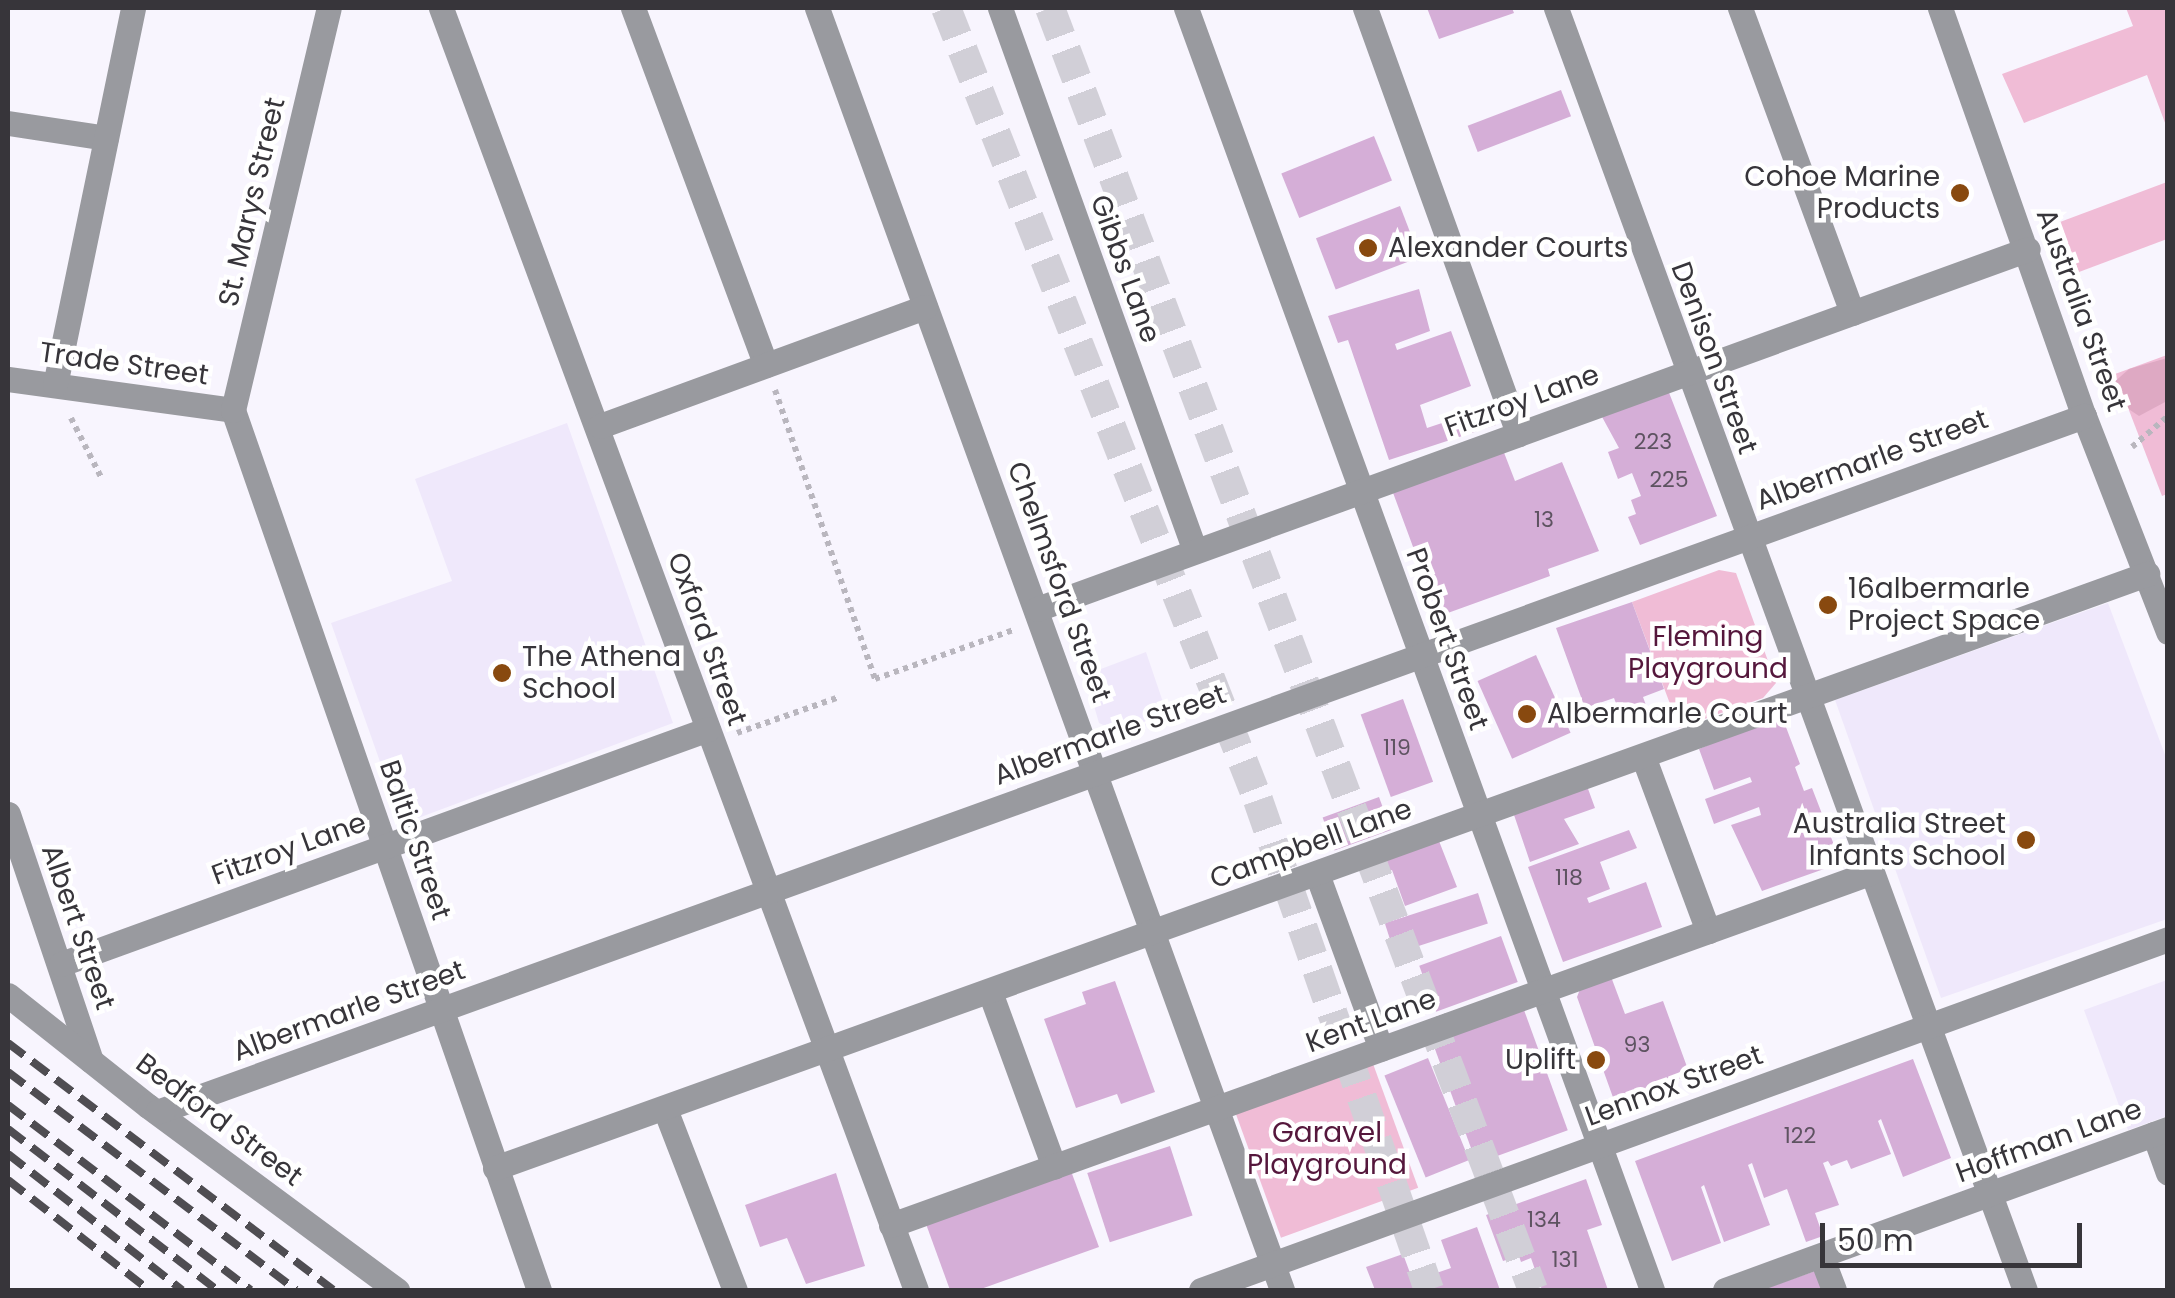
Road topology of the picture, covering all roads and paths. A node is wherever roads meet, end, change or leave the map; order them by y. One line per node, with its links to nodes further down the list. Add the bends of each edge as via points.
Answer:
1 (134, 8): 13 (street)
2 (330, 8): 21 (street, St. Marys Street)
3 (441, 8): 24 (street, Oxford Street)
4 (632, 8): 17 (street)
5 (817, 8): 15 (street, Chelmsford Street)
6 (1000, 8): 30 (street, Gibbs Lane)
7 (1186, 8): 28 (street, Probert Street)
8 (1365, 8): 25 (street)
9 (1556, 8): 18 (street, Denison Street)
10 (1740, 8): 16 (street)
11 (1940, 8): 14 (street, Australia Street)
12 (8, 122): 13 (street)
13 (106, 138): 20 (street)
14 (2028, 250): 16 (street, Fitzroy Lane); 22 (street, Australia Street)
15 (926, 307): 17 (street); 32 (street, Chelmsford Street)
16 (1852, 313): 18 (street, Fitzroy Lane)
17 (766, 365): 24 (street); 32 (path, via 875,680)
18 (1688, 373): 25 (street, Fitzroy Lane); 29 (street, Denison Street)
19 (8, 379): 20 (street, Trade Street)
20 (55, 385): 21 (street, Trade Street); 27 (path)
21 (233, 410): 42 (street, Baltic Street)
22 (2084, 416): 29 (street, Albermarle Street); 31 (street, Australia Street)
23 (2168, 416): 26 (path)
24 (600, 426): 37 (street, Oxford Street)
25 (1518, 434): 28 (street, Fitzroy Lane)
26 (2132, 447)
27 (102, 479)
28 (1362, 491): 30 (street, Fitzroy Lane); 34 (street, Probert Street)
29 (1747, 537): 34 (street, Albermarle Street); 36 (street, Denison Street)
30 (1195, 551): 32 (street, Fitzroy Lane)
31 (2147, 574): 33 (street, Australia Street); 36 (street, Campbell Lane)
32 (1039, 615): 39 (street, Chelmsford Street)
33 (2168, 632)
34 (1421, 655): 39 (street, Albermarle Street); 41 (street, Probert Street)
35 (838, 697): 37 (path)
36 (1805, 698): 38 (street, Campbell Lane); 43 (street, Denison Street)
37 (710, 735): 42 (street, Fitzroy Lane); 45 (street, Oxford Street)
38 (1644, 756): 41 (street, Campbell Lane); 46 (street)
39 (1097, 772): 45 (street, Albermarle Street); 47 (street, Chelmsford Street)
40 (8, 814): 49 (street, Albert Street)
41 (1479, 815): 44 (street, Campbell Lane); 50 (street, Probert Street)
42 (386, 846): 49 (street, Fitzroy Lane); 53 (street, Baltic Street)
43 (1870, 873): 46 (street, Kent Lane); 54 (street, Denison Street)
44 (1316, 874): 47 (street, Campbell Lane); 55 (street)
45 (768, 891): 53 (street, Albermarle Street); 56 (street, Oxford Street)
46 (1708, 932): 50 (street, Kent Lane)
47 (1152, 933): 51 (street, Campbell Lane); 59 (street, Chelmsford Street)
48 (2168, 939): 54 (street, Lennox Street)
49 (61, 964): 57 (street, Albert Street)
50 (1543, 990): 55 (street, Kent Lane); 62 (street, Probert Street)
51 (990, 992): 56 (street, Campbell Lane); 63 (street)
52 (8, 994): 57 (street, Bedford Street)
53 (442, 1010): 60 (street, Albermarle Street); 64 (street, Baltic Street)
54 (1929, 1026): 62 (street, Lennox Street); 66 (street, Denison Street)
55 (1381, 1049): 59 (street, Kent Lane)
56 (827, 1050): 58 (street, Campbell Lane); 67 (street, Oxford Street)
57 (91, 1060): 60 (street, Bedford Street)
58 (666, 1109): 64 (street, Campbell Lane); 72 (street)
59 (1216, 1109): 63 (street, Kent Lane); 69 (street, Chelmsford Street)
60 (157, 1112): 70 (street, Bedford Street)
61 (2161, 1132): 65 (street); 66 (street, Hoffman Lane)
62 (1599, 1146): 69 (street, Lennox Street); 76 (street, Probert Street)
63 (1054, 1167): 67 (street, Kent Lane)
64 (495, 1168): 71 (street, Baltic Street)
65 (2168, 1173)
66 (1990, 1194): 68 (street, Hoffman Lane); 79 (street, Denison Street)
67 (891, 1225): 73 (street, Oxford Street)
68 (1821, 1256): 77 (street, Hoffman Lane); 78 (street)
69 (1273, 1264): 74 (street, Lennox Street); 75 (street, Chelmsford Street)
70 (396, 1290)
71 (539, 1290)
72 (735, 1290)
73 (916, 1290)
74 (1201, 1290)
75 (1282, 1290)
76 (1652, 1290)
77 (1725, 1290)
78 (1834, 1290)
79 (2026, 1290)

